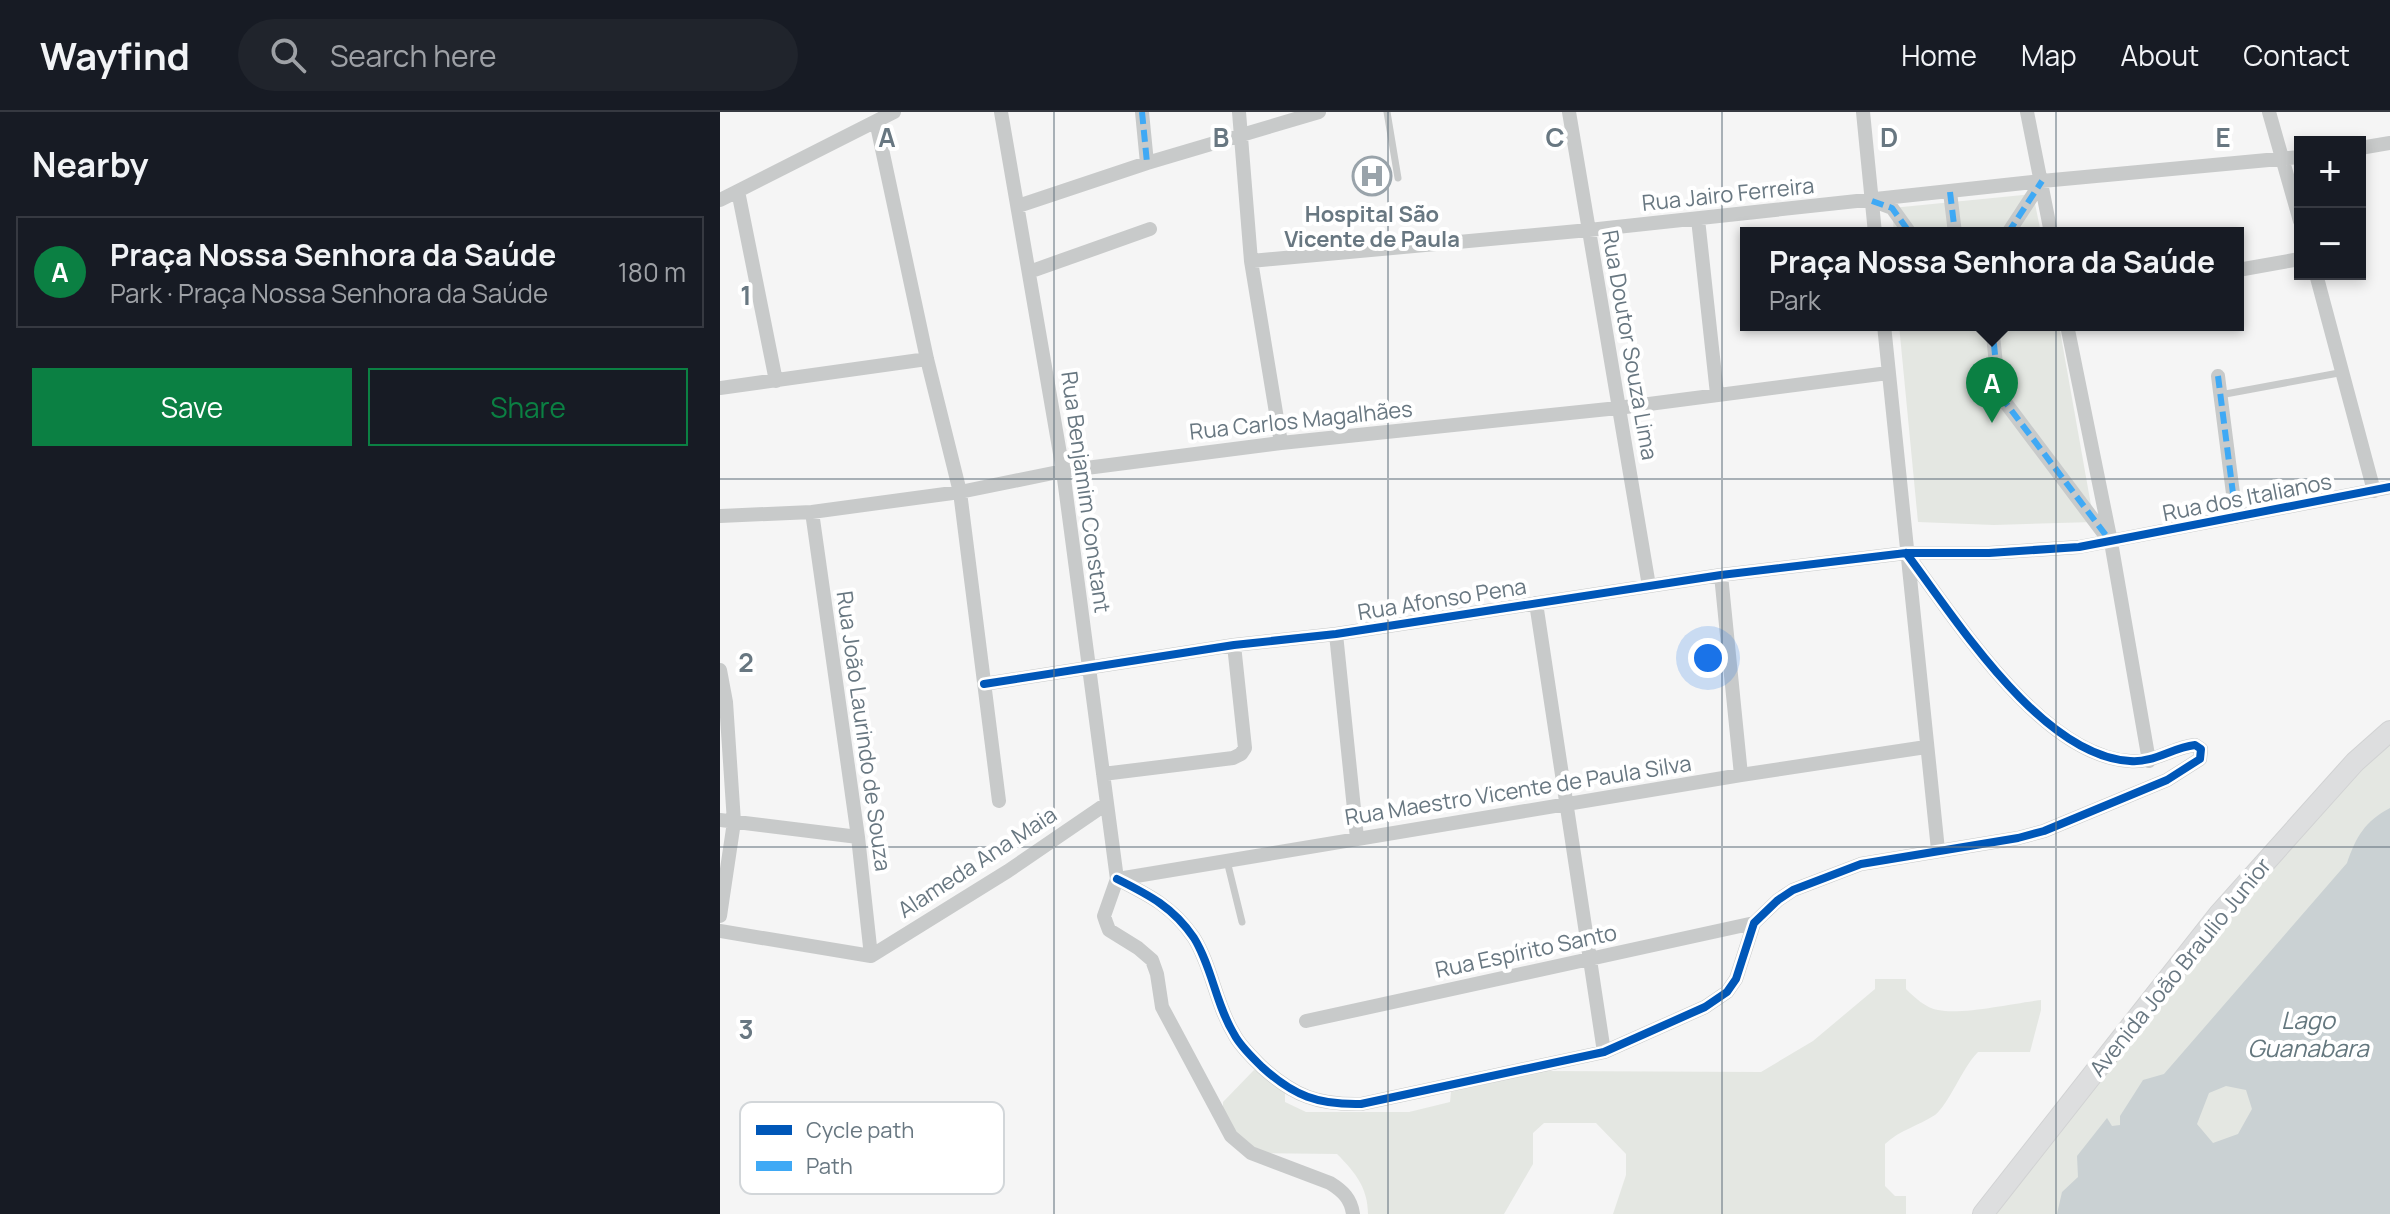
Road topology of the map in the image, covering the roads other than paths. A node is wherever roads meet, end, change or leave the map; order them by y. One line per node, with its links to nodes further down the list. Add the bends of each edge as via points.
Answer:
1 (894, 112): 11 (street)
2 (1001, 112): 24 (street, Rua Benjamim Constant)
3 (1142, 112): 17 (street)
4 (1239, 112): 12 (street)
5 (1319, 112): 12 (street)
6 (1387, 112): 18 (lane)
7 (1569, 112): 33 (street, Rua Doutor Souza Lima)
8 (1863, 112): 23 (street)
9 (2027, 112): 19 (street)
10 (2269, 112): 16 (street)
11 (876, 121): 20 (street); 42 (street)
12 (1241, 135): 17 (street); 35 (street)
13 (2390, 143): 14 (street)
14 (2366, 147)
15 (2294, 158): 16 (street, Rua Jairo Ferreira)
16 (2282, 160): 19 (street, Rua Jairo Ferreira); 25 (street)
17 (1147, 163): 24 (street)
18 (1398, 178)
19 (2042, 181): 21 (street, Rua Jairo Ferreira); 30 (street); 31 (street)
20 (738, 191): 22 (street); 46 (street)
21 (1950, 192): 23 (street, Rua Jairo Ferreira); 29 (street)
22 (720, 200)
23 (1872, 201): 26 (street, Rua Jairo Ferreira); 27 (street); 28 (street, via 1892,208)
24 (1018, 206): 37 (street, Rua Benjamim Constant)
25 (2296, 208)
26 (1698, 219): 33 (street, Rua Jairo Ferreira); 48 (street)
27 (1874, 227)
28 (1906, 227)
29 (1954, 227)
30 (2012, 227)
31 (2050, 227)
32 (1150, 229): 37 (street)
33 (1589, 230): 35 (street, Rua Jairo Ferreira); 50 (street, Rua Doutor Souza Lima)
34 (2294, 260): 36 (street)
35 (1251, 261): 51 (street)
36 (2244, 269)
37 (1029, 272): 52 (street, Rua Benjamim Constant)
38 (2318, 280): 43 (street)
39 (1888, 331): 44 (street)
40 (1993, 331): 59 (street, via 1999,394)
41 (2068, 331): 59 (street)
42 (927, 359): 46 (street); 55 (street)
43 (2344, 372): 49 (lane); 54 (street)
44 (1888, 373): 48 (street, Rua Carlos Magalhães); 60 (street)
45 (2218, 376): 49 (street)
46 (776, 381): 47 (street)
47 (720, 388)
48 (1717, 394): 50 (street, Rua Carlos Magalhães)
49 (2220, 395): 58 (street)
50 (1618, 408): 51 (street, Rua Carlos Magalhães); 62 (street, Rua Doutor Souza Lima)
51 (1281, 443): 52 (street, Rua Carlos Magalhães)
52 (1063, 471): 55 (street, Rua Carlos Magalhães); 66 (street, Rua Benjamim Constant)
53 (2390, 487): 54 (street, Rua dos Italianos)
54 (2374, 491): 58 (street, Rua dos Italianos)
55 (960, 492): 56 (street, Rua Carlos Magalhães); 68 (street)
56 (812, 512): 57 (street, Rua Carlos Magalhães); 79 (street, Rua João Laurindo de Souza)
57 (720, 516)
58 (2236, 517): 59 (street, Rua dos Italianos)
59 (2111, 542): 60 (street, Rua dos Italianos, via 2044,551); 72 (street)
60 (1906, 553): 61 (street, Rua Afonso Pena); 71 (street); 72 (street, via 2024,703 2092,753)
61 (1721, 575): 62 (street, Rua Afonso Pena); 74 (street)
62 (1649, 586): 63 (street, Rua Afonso Pena)
63 (1536, 603): 64 (street, Rua Afonso Pena); 77 (street)
64 (1336, 634): 65 (street, Rua Afonso Pena); 80 (street)
65 (1234, 645): 66 (street, Rua Afonso Pena); 73 (street, via 1245,748 1241,754)
66 (1089, 668): 68 (street, Rua Afonso Pena); 73 (street, Rua Benjamim Constant)
67 (720, 670): 69 (street)
68 (984, 684): 75 (street)
69 (723, 701): 78 (street)
70 (2390, 731): 93 (main road, Avenida João Braulio Junior, via 2355,762 2219,914)
71 (1926, 747): 74 (street, Rua Maestro Vicente de Paula Silva); 81 (street)
72 (2149, 761): 81 (street, via 2190,746 2201,749 2200,759 2167,780 2064,824 2018,838)
73 (1103, 774): 76 (street, Rua Benjamim Constant)
74 (1741, 775): 77 (street, Rua Maestro Vicente de Paula Silva)
75 (999, 801)
76 (1106, 804): 83 (street, Rua Benjamim Constant); 88 (street, Alameda Ana Maia)
77 (1567, 804): 80 (street, Rua Maestro Vicente de Paula Silva); 89 (street)
78 (727, 821): 79 (street); 84 (street)
79 (858, 837): 88 (street, Rua João Laurindo de Souza)
80 (1357, 838): 82 (street, Rua Maestro Vicente de Paula Silva)
81 (1938, 850): 86 (street, via 1861,864 1809,882 1778,900)
82 (1227, 861): 83 (street, Rua Maestro Vicente de Paula Silva); 85 (lane)
83 (1117, 879): 91 (street, via 1159,899 1175,916 1195,939 1234,1035 1272,1076 1311,1099 1361,1104); 92 (street, via 1104,916 1109,930 1152,960 1162,1007 1231,1136 1251,1153 1342,1190)
84 (720, 916)
85 (1242, 922)
86 (1754, 923): 89 (street, Rua Espírito Santo); 91 (street, via 1727,992)
87 (720, 931): 88 (street)
88 (871, 956)
89 (1590, 960): 90 (street, Rua Espírito Santo); 91 (street)
90 (1306, 1021)
91 (1604, 1052)
92 (1353, 1214)
93 (1983, 1214)

